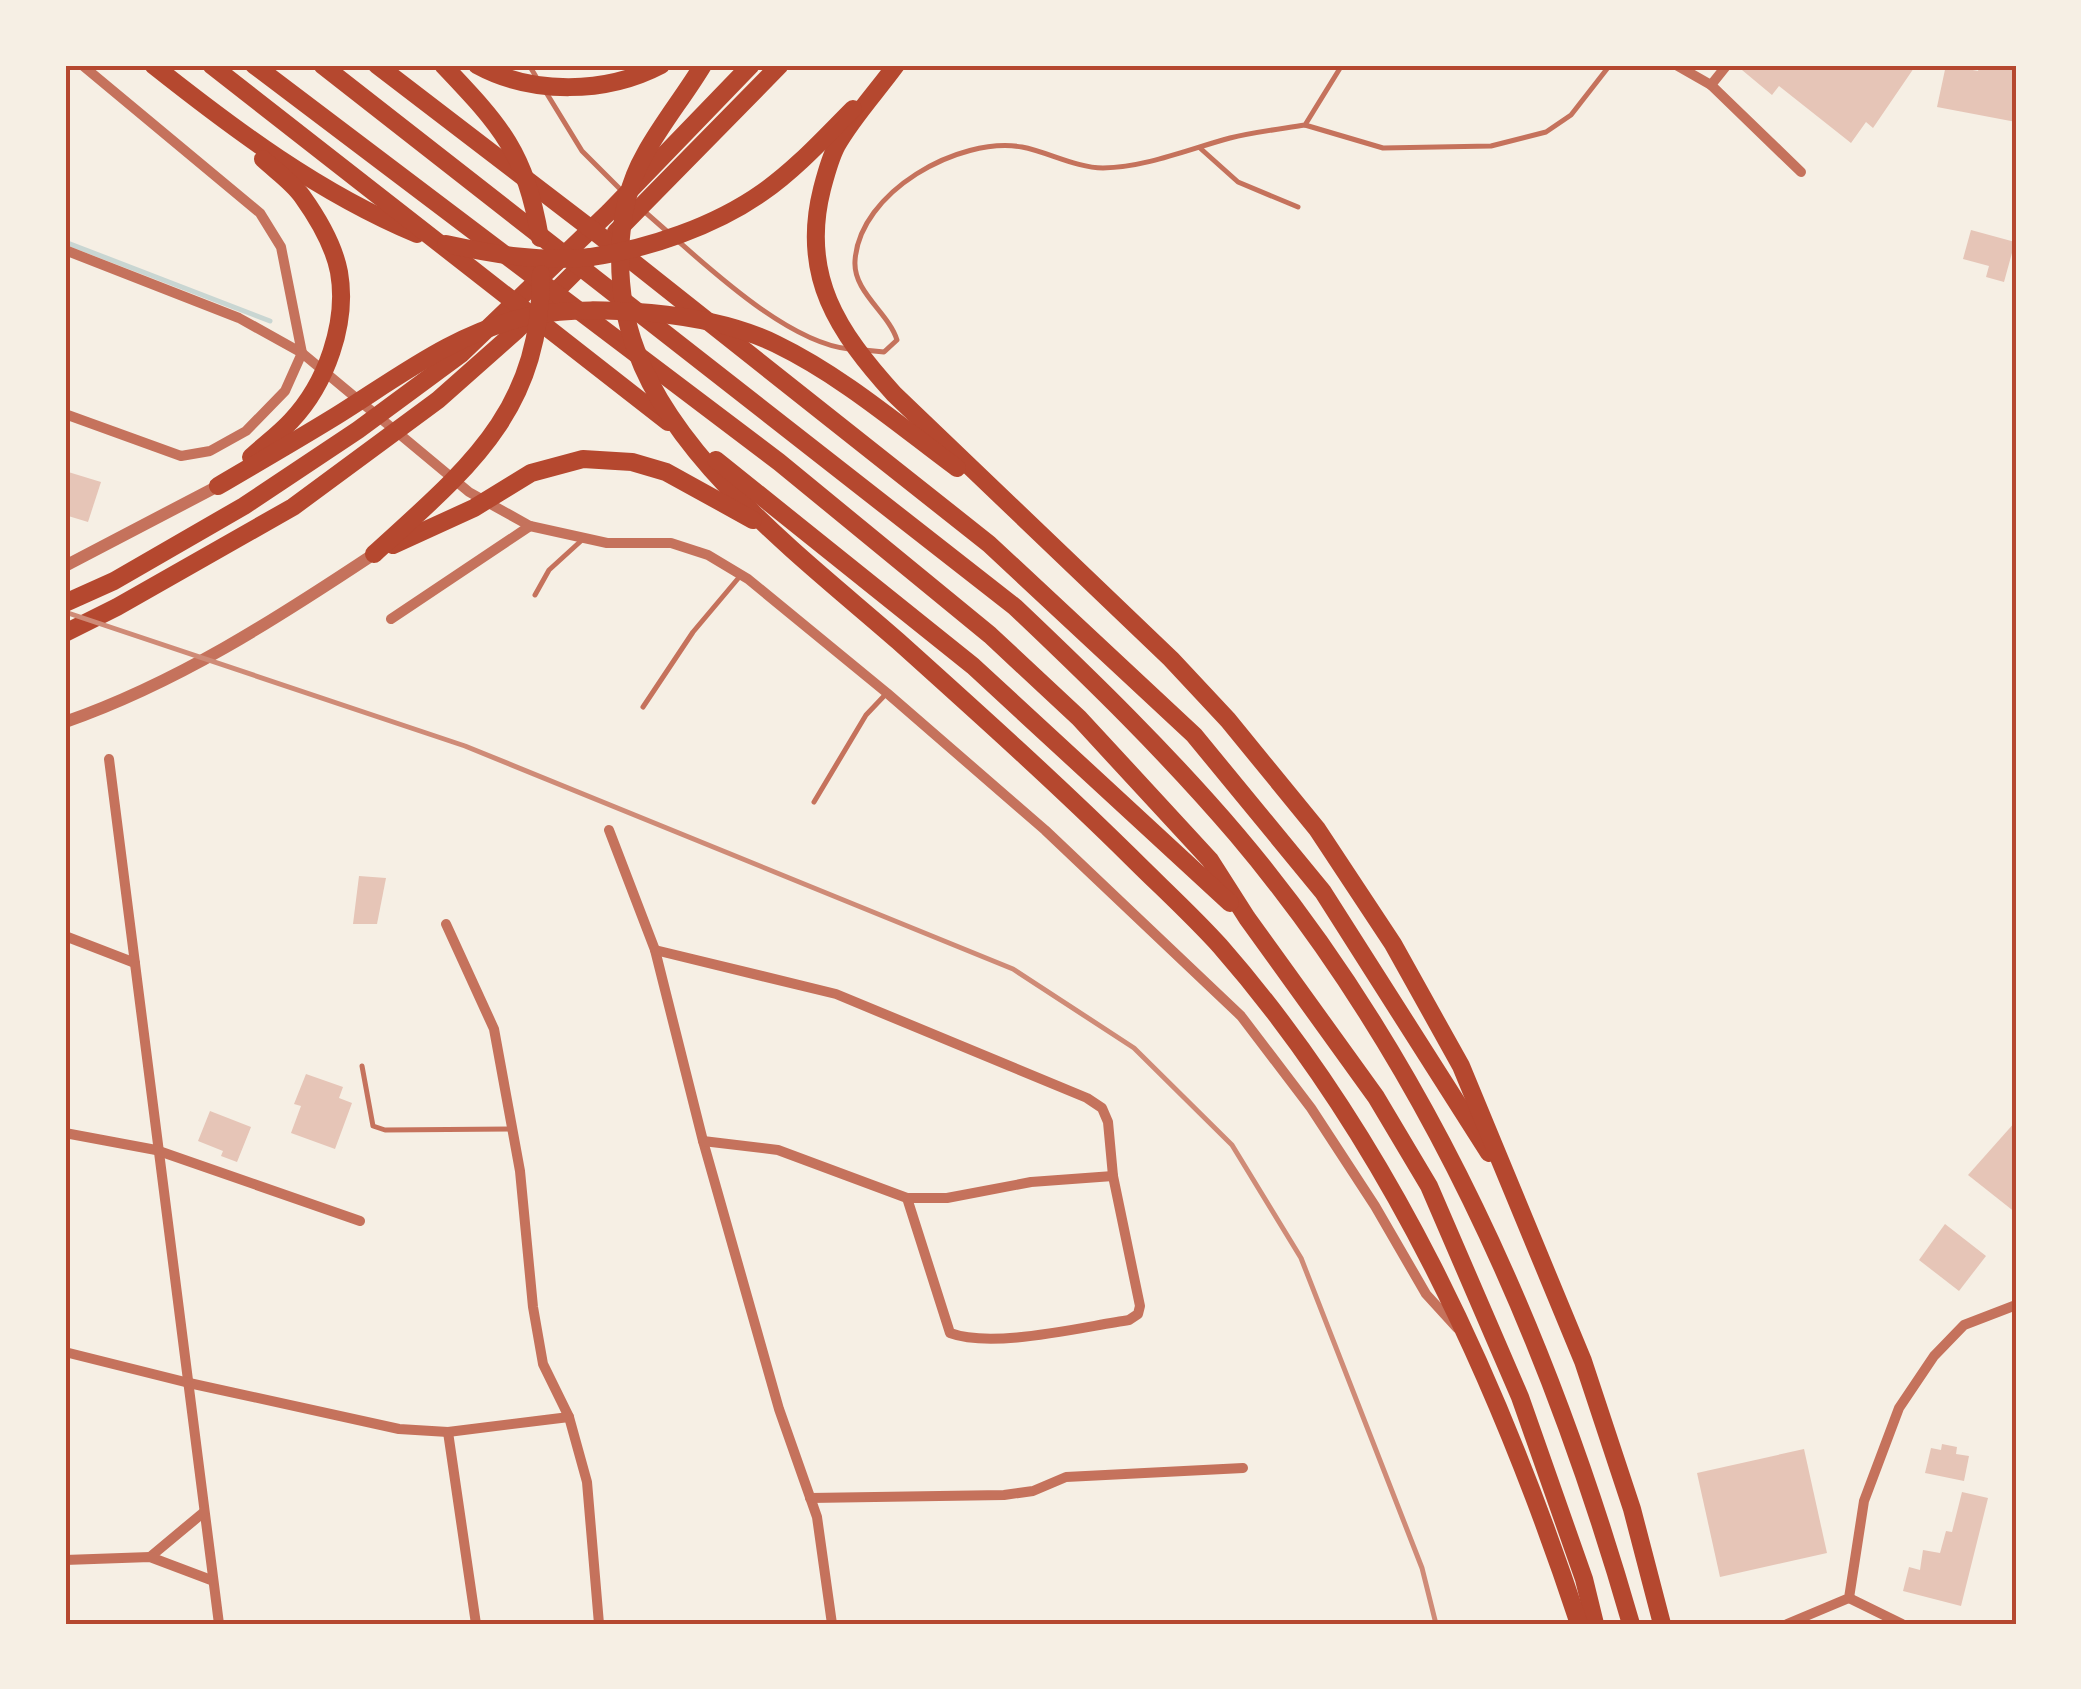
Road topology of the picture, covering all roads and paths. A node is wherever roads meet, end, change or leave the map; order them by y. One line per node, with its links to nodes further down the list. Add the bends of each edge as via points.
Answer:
1 (82, 65): 26 (street, via 260,213 281,247)
2 (153, 65): 20 (main road)
3 (211, 65): 46 (main road, via 973,666)
4 (254, 65): 46 (main road, via 779,462 990,636 1136,778 1210,860)
5 (322, 65): 79 (main road, via 1015,608 1105,692 1239,837 1350,986 1455,1170 1555,1391)
6 (378, 65): 57 (main road, via 990,544 1194,735 1323,892)
7 (444, 65): 33 (main road, via 504,130 522,167 541,247 536,343 494,437)
8 (477, 65): 10 (main road, via 570,88 613,84)
9 (529, 65): 22 (lane, via 582,151 618,188 728,286 835,347 884,352 897,340 854,263 867,222 904,181 959,152 1018,146 1100,168)
10 (661, 65)
11 (703, 65): 31 (main road, via 643,157 624,212 622,305 656,396)
12 (751, 65): 37 (main road, via 460,354 244,506)
13 (780, 65): 39 (main road, via 517,330 438,400 293,507)
14 (895, 65): 20 (main road, via 762,193 666,238 589,257 487,253 434,241 338,196); 29 (main road, via 837,145 826,172 815,256 824,296 854,350)
15 (1342, 65): 21 (lane)
16 (1610, 65): 21 (lane, via 1570,115 1546,132 1491,146 1383,148)
17 (1676, 65): 19 (street)
18 (1727, 65): 19 (street)
19 (1711, 86): 23 (street)
20 (204, 105): 28 (main road, via 300,193 338,272 340,307 336,339 316,386 292,420)
21 (1305, 125): 22 (lane)
22 (1200, 148): 24 (lane, via 1238,182)
23 (1801, 172)
24 (1298, 206)
25 (65, 250): 26 (street, via 240,318)
26 (302, 353): 27 (street, via 285,391 246,431 210,451 181,456); 30 (street, via 470,492)
27 (65, 414)
28 (218, 486): 29 (main road, via 465,338 527,316 597,308 692,317 776,344 852,390); 34 (street)
29 (1022, 517): 57 (main road, via 1171,659 1318,828 1394,944 1461,1066)
30 (530, 526): 32 (street); 38 (street)
31 (771, 530): 33 (main road, via 666,472 584,459 532,473); 61 (main road, via 1009,739 1218,945 1331,1091 1384,1177)
32 (584, 538): 35 (street, via 670,543); 36 (lane, via 549,570)
33 (374, 554): 42 (street, via 232,644 112,706)
34 (65, 566)
35 (741, 575): 40 (street); 41 (lane)
36 (535, 594)
37 (65, 603)
38 (391, 619)
39 (65, 633)
40 (887, 692): 44 (lane); 61 (street, via 1241,1016 1311,1108 1426,1294)
41 (642, 707)
42 (65, 722)
43 (108, 759): 50 (street)
44 (814, 802)
45 (609, 830): 49 (street)
46 (1247, 918): 78 (main road, via 1376,1097 1428,1186 1520,1397)
47 (446, 924): 52 (street, via 494,1029)
48 (65, 936): 50 (street)
49 (655, 950): 54 (street); 56 (street, via 836,994 1087,1098 1108,1122)
50 (135, 963): 55 (street)
51 (362, 1066): 52 (lane, via 373,1126)
52 (511, 1129): 64 (street, via 544,1364)
53 (65, 1134): 55 (street)
54 (703, 1141): 58 (street, via 778,1150); 67 (street)
55 (156, 1150): 59 (street); 63 (street)
56 (1113, 1176): 58 (street); 58 (street, via 1138,1314 1010,1337 968,1340 950,1333)
57 (1512, 1187): 80 (main road, via 1583,1361)
58 (908, 1198)
59 (360, 1222)
60 (2016, 1305): 72 (street, via 1964,1325 1899,1408 1864,1500)
61 (1464, 1334): 77 (main road)
62 (65, 1352): 63 (street)
63 (189, 1384): 65 (street, via 399,1429); 68 (street)
64 (569, 1417): 65 (street); 75 (street, via 587,1482)
65 (448, 1432): 74 (street)
66 (1243, 1468): 67 (street, via 1066,1477 1004,1495)
67 (810, 1498): 76 (street)
68 (204, 1512): 69 (street); 71 (street)
69 (150, 1556): 70 (street); 71 (street)
70 (65, 1560)
71 (211, 1580): 73 (street)
72 (1849, 1598): 81 (street); 82 (street)
73 (218, 1624)
74 (476, 1624)
75 (599, 1624)
76 (832, 1624)
77 (1579, 1624)
78 (1594, 1624)
79 (1630, 1624)
80 (1662, 1624)
81 (1788, 1624)
82 (1902, 1624)

